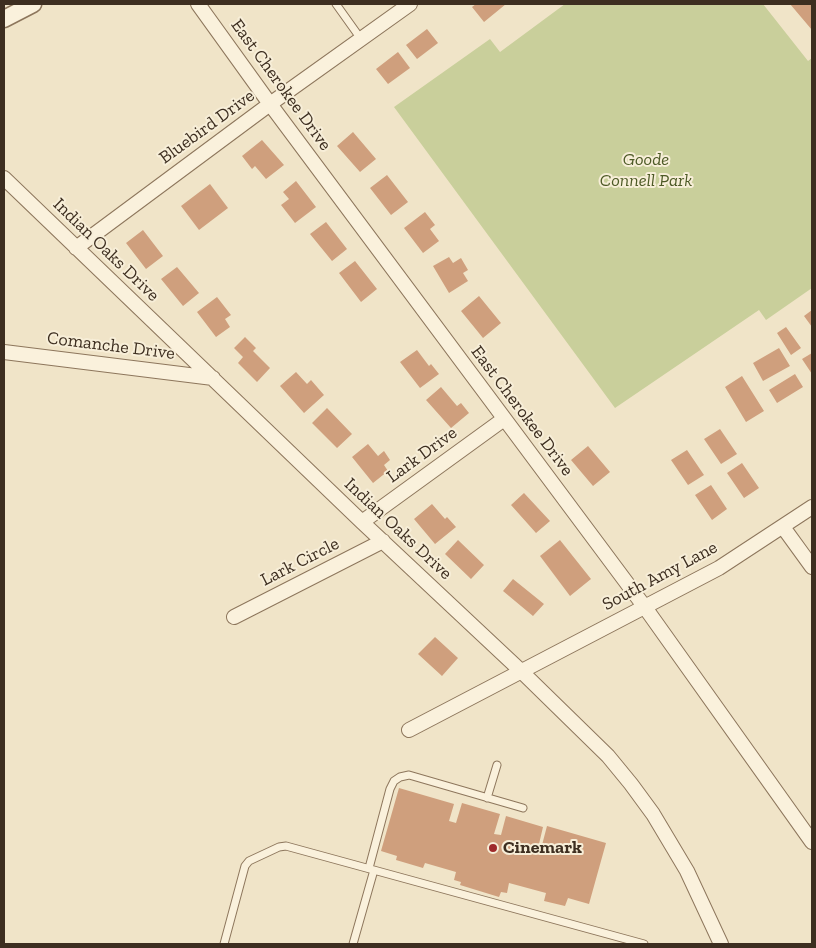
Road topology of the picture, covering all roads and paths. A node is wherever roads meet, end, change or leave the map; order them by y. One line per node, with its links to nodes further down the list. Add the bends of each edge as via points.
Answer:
1 (33, 4): 5 (street)
2 (198, 4): 7 (street, East Cherokee Drive)
3 (336, 4): 6 (lane)
4 (410, 4): 6 (street, Bluebird Drive)
5 (4, 19)
6 (361, 39): 7 (street, Bluebird Drive)
7 (270, 104): 9 (street, Bluebird Drive); 12 (street, East Cherokee Drive)
8 (4, 178): 9 (street, Indian Oaks Drive)
9 (76, 248): 11 (street, Indian Oaks Drive)
10 (4, 352): 11 (street, Comanche Drive)
11 (213, 378): 14 (street, Indian Oaks Drive)
12 (504, 419): 14 (street, Lark Drive); 18 (street, East Cherokee Drive)
13 (812, 507): 15 (street, South Amy Lane)
14 (362, 522): 16 (street, Indian Oaks Drive)
15 (783, 527): 17 (street); 18 (street, South Amy Lane, via 719,568)
16 (383, 541): 19 (street, Lark Circle); 20 (street, Indian Oaks Drive)
17 (812, 567)
18 (644, 606): 20 (street, South Amy Lane); 25 (street, East Cherokee Drive)
19 (234, 617)
20 (521, 671): 21 (street, South Amy Lane); 30 (street, Indian Oaks Drive, via 608,756 654,814 687,871)
21 (409, 730)
22 (497, 765): 23 (lane)
23 (487, 798): 24 (lane); 26 (lane, via 409,775 400,777 390,789)
24 (523, 808)
25 (812, 842)
26 (371, 869): 27 (lane, via 286,846 249,861 242,871); 28 (lane); 29 (lane)
27 (224, 944)
28 (353, 944)
29 (644, 944)
30 (721, 944)

